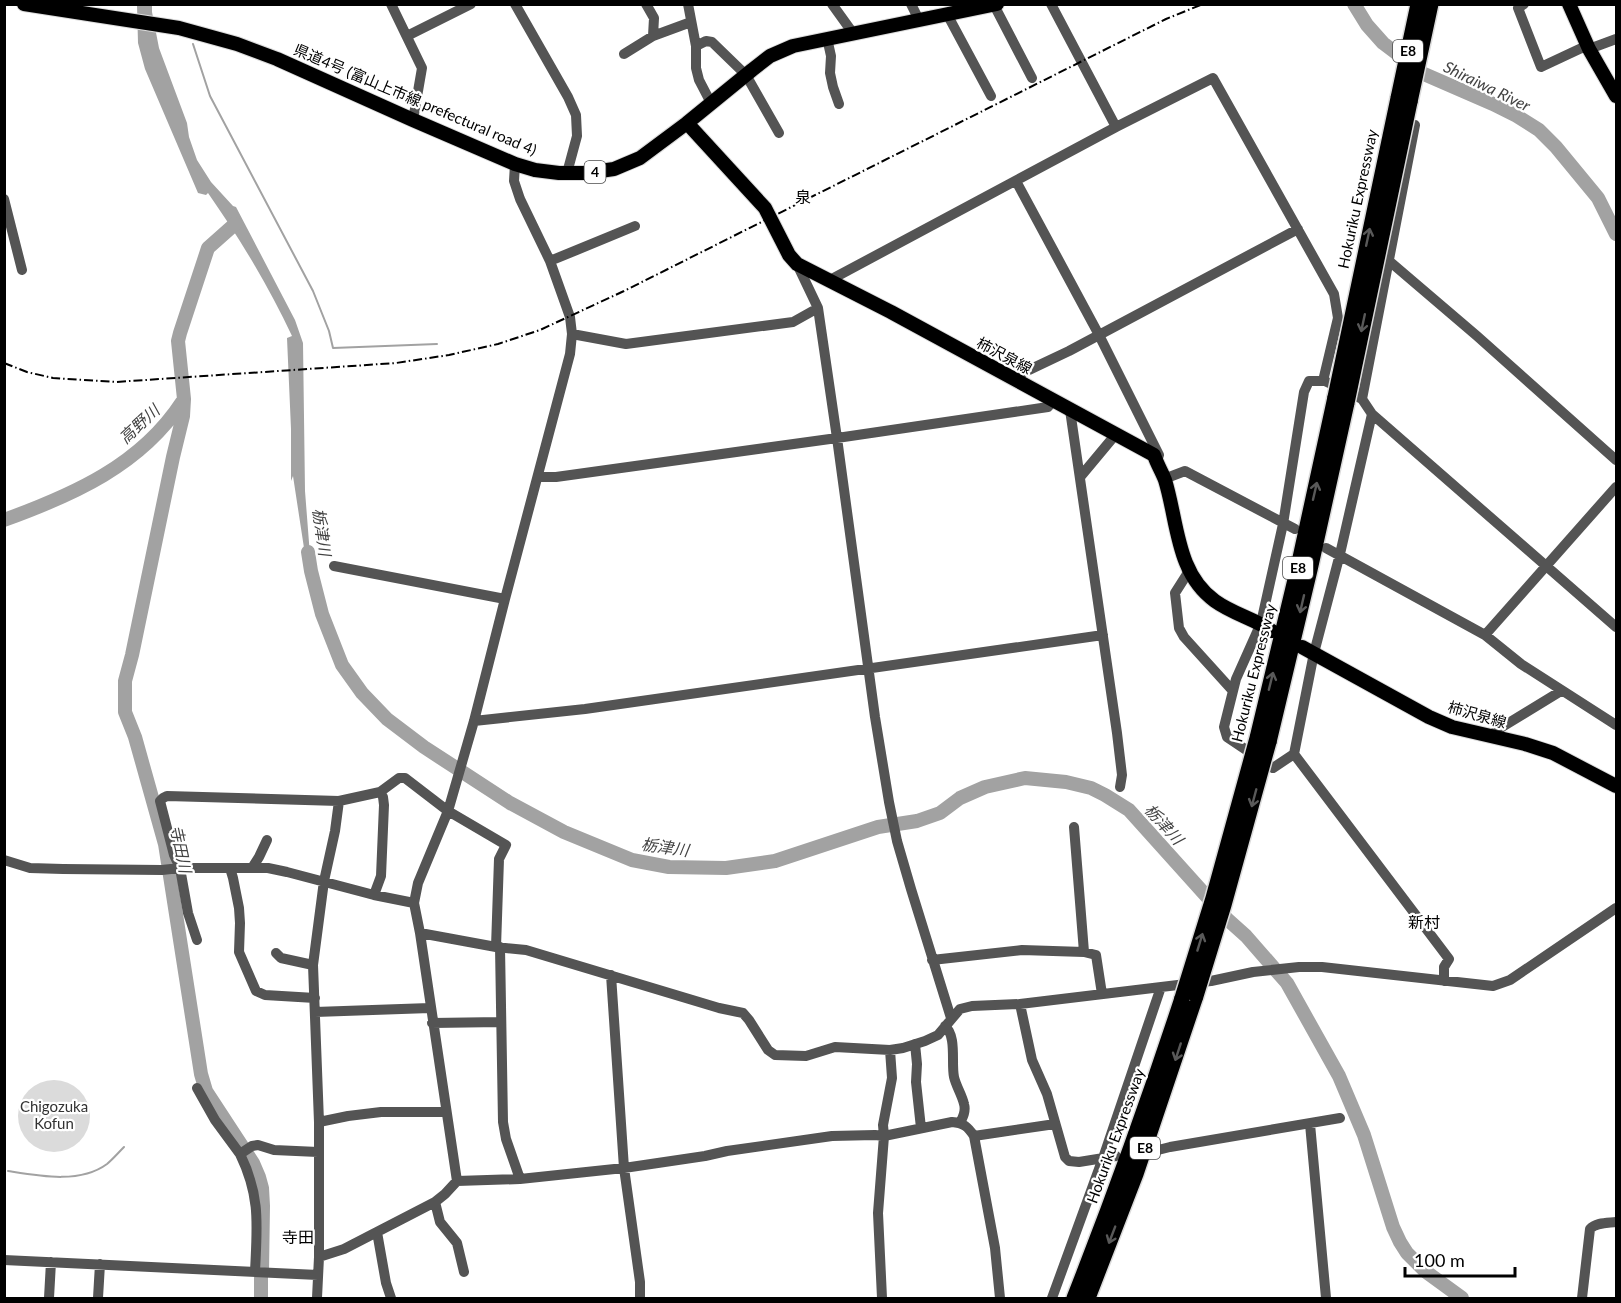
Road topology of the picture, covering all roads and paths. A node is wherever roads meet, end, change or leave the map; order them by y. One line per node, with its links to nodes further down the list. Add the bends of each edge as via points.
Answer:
1 (24, 4): 32 (main road, 県道4号 (富山上市線 prefectural road 4) / 4, via 177,28 237,44)
2 (391, 4): 19 (street)
3 (471, 4): 19 (street)
4 (515, 4): 38 (street, via 576,115 577,135)
5 (646, 4): 20 (street, via 654,18)
6 (688, 4): 17 (street)
7 (832, 4): 18 (street)
8 (911, 4): 16 (street)
9 (1051, 4): 35 (street)
10 (1418, 4): 54 (highway, Hokuriku Expressway / E8, one-way to 10, bridge)
11 (1431, 4): 54 (highway, Hokuriku Expressway / E8, one-way to 54, bridge)
12 (1524, 4): 24 (street, via 1518,8 1541,67)
13 (1569, 4): 24 (main road)
14 (995, 5): 15 (main road, 県道4号 (富山上市線 prefectural road 4) / 4); 27 (street)
15 (947, 14): 16 (main road, 県道4号 (富山上市線 prefectural road 4) / 4); 28 (street)
16 (919, 20): 18 (main road, 県道4号 (富山上市線 prefectural road 4) / 4)
17 (691, 22): 20 (street); 23 (street)
18 (851, 33): 21 (main road, 県道4号 (富山上市線 prefectural road 4) / 4)
19 (407, 36): 32 (street, via 422,68)
20 (652, 36): 25 (street)
21 (827, 38): 26 (main road, 県道4号 (富山上市線 prefectural road 4) / 4, via 770,56); 31 (street, via 830,73)
22 (1617, 39): 24 (street)
23 (696, 46): 26 (street, via 712,42); 30 (street, via 699,80)
24 (1588, 47): 29 (main road)
25 (624, 54)
26 (746, 75): 30 (main road, 県道4号 (富山上市線 prefectural road 4) / 4); 36 (street)
27 (1032, 78)
28 (992, 96)
29 (1617, 96)
30 (711, 103): 33 (main road, 県道4号 (富山上市線 prefectural road 4) / 4)
31 (839, 104)
32 (412, 120): 37 (main road, 県道4号 (富山上市線 prefectural road 4) / 4)
33 (687, 123): 38 (main road, 県道4号 (富山上市線 prefectural road 4) / 4, via 640,158 614,169); 45 (main road, via 765,208)
34 (1415, 125): 44 (street)
35 (1116, 127): 39 (street); 42 (street, via 1213,78)
36 (779, 133)
37 (515, 164): 38 (main road, 県道4号 (富山上市線 prefectural road 4) / 4); 43 (street, via 514,181 520,199)
38 (567, 173)
39 (1016, 181): 47 (street); 50 (street)
40 (4, 199): 46 (street)
41 (635, 226): 43 (street)
42 (1298, 229): 50 (street); 52 (street, via 1335,294 1338,318)
43 (550, 261): 49 (street)
44 (1388, 261): 54 (street); 59 (street)
45 (797, 264): 47 (main road, 柿沢泉線); 48 (street)
46 (22, 270)
47 (830, 280): 51 (main road, 柿沢泉線)
48 (818, 308): 49 (street, via 793,322 626,344); 58 (street)
49 (572, 334): 62 (street)
50 (1099, 335): 51 (street); 60 (street, via 1159,455)
51 (1012, 378): 53 (main road, 柿沢泉線)
52 (1323, 381): 54 (street); 65 (street, via 1309,381 1304,392)
53 (1054, 400): 55 (main road, 柿沢泉線); 58 (street, via 1048,407)
54 (1348, 400): 56 (street); 111 (highway, Hokuriku Expressway / E8, bridge, via 1310,570 1263,740 1213,898)
55 (1070, 410): 57 (main road, 柿沢泉線); 61 (street)
56 (1372, 414): 68 (street); 70 (street)
57 (1116, 434): 60 (main road, 柿沢泉線, via 1154,455); 61 (street)
58 (837, 438): 62 (street); 78 (street)
59 (1617, 460)
60 (1156, 462): 63 (main road, 柿沢泉線)
61 (1080, 476): 75 (street)
62 (538, 477): 72 (street)
63 (1164, 479): 65 (street, via 1185,471); 71 (main road, 柿沢泉線)
64 (1617, 487): 70 (street)
65 (1283, 524): 66 (street); 73 (street)
66 (1295, 529)
67 (1326, 548): 68 (street)
68 (1340, 554): 76 (street); 77 (street)
69 (334, 566): 72 (street)
70 (1546, 566): 74 (street); 76 (street)
71 (1189, 571): 73 (main road, 柿沢泉線, via 1215,601); 79 (street, via 1175,593 1179,628)
72 (505, 599): 81 (street)
73 (1267, 627): 79 (street)
74 (1617, 627)
75 (1103, 635): 78 (street); 86 (street, via 1119,744)
76 (1485, 635): 80 (street)
77 (1308, 650): 83 (main road, 柿沢泉線, via 1437,720); 84 (street)
78 (869, 669): 81 (street); 105 (street, via 897,841)
79 (1233, 690): 84 (street, via 1224,727 1227,737 1273,768)
80 (1561, 691): 82 (street); 83 (street)
81 (474, 721): 89 (street)
82 (1617, 725)
83 (1490, 736): 85 (main road, 柿沢泉線, via 1553,753)
84 (1294, 754): 108 (street, via 1449,959 1444,967)
85 (1617, 786)
86 (1120, 787)
87 (380, 792): 88 (street); 89 (street, via 405,778); 97 (street, via 384,805 382,863)
88 (339, 801): 93 (street, via 167,796 160,801); 96 (street)
89 (448, 811): 98 (street, via 418,883); 102 (street, via 506,845 499,859)
90 (1074, 827): 103 (street)
91 (267, 840): 95 (street)
92 (4, 860): 93 (street, via 30,868)
93 (180, 868): 94 (street); 101 (street)
94 (230, 868): 95 (street); 112 (street, via 239,915 239,952 256,992)
95 (252, 868): 96 (street)
96 (324, 881): 97 (street); 106 (street)
97 (374, 895): 98 (street)
98 (414, 903): 100 (street)
99 (1617, 908): 108 (street, via 1510,980 1493,986)
100 (420, 933): 102 (street); 114 (street)
101 (197, 940)
102 (498, 947): 107 (street, via 526,950); 116 (street)
103 (1084, 952): 105 (street, via 1022,950); 110 (street, via 1096,955)
104 (276, 953): 106 (street, via 282,958)
105 (932, 960): 117 (street)
106 (314, 964): 112 (street)
107 (611, 975): 120 (street, via 743,1013 775,1055 806,1056 835,1047); 136 (street)
108 (1444, 981): 109 (street, via 1299,967)
109 (1161, 987): 110 (street); 135 (street)
110 (1102, 994): 113 (street)
111 (1189, 997): 157 (highway, Hokuriku Expressway / E8); 158 (highway, Hokuriku Expressway / E8, one-way to 158, via 1140,1163)
112 (315, 998): 115 (street)
113 (1020, 1004): 117 (street, via 972,1006 960,1009); 126 (street, via 1032,1060)
114 (430, 1008): 115 (street); 118 (street)
115 (315, 1012): 124 (street)
116 (501, 1022): 118 (street); 137 (street, via 503,1122)
117 (948, 1022): 119 (street, via 938,1035); 125 (street, via 954,1077 964,1105)
118 (432, 1023): 122 (street)
119 (915, 1044): 120 (street); 128 (street)
120 (890, 1050): 129 (street, via 892,1078)
121 (198, 1088): 133 (street)
122 (446, 1112): 124 (street, via 381,1112); 138 (street)
123 (1340, 1118): 127 (street)
124 (319, 1122): 132 (street)
125 (960, 1123): 128 (street); 130 (street)
126 (1055, 1124): 130 (street); 135 (street, via 1069,1161)
127 (1310, 1124): 131 (street); 159 (street)
128 (921, 1128): 129 (street)
129 (884, 1136): 136 (street, via 832,1136); 154 (street, via 878,1213)
130 (974, 1136): 155 (street, via 995,1248)
131 (1154, 1151)
132 (318, 1152): 133 (street, via 274,1150 258,1145); 142 (street)
133 (240, 1154): 146 (street, via 254,1188)
134 (1116, 1156): 135 (street)
135 (1103, 1158): 156 (street)
136 (624, 1168): 137 (street); 153 (street)
137 (520, 1179): 138 (street)
138 (457, 1181): 139 (street)
139 (435, 1202): 141 (street); 147 (street, via 440,1222 457,1243)
140 (1617, 1222): 160 (street, via 1590,1229)
141 (377, 1232): 142 (street); 152 (street)
142 (319, 1257): 148 (street)
143 (4, 1260): 144 (street)
144 (51, 1262): 145 (street); 149 (street)
145 (100, 1264): 146 (street); 150 (street)
146 (255, 1272): 148 (street)
147 (464, 1272)
148 (318, 1275): 151 (street)
149 (49, 1299)
150 (98, 1299)
151 (317, 1299)
152 (391, 1299)
153 (640, 1299)
154 (882, 1299)
155 (1000, 1299)
156 (1052, 1299)
157 (1074, 1299)
158 (1088, 1299)
159 (1326, 1299)
160 (1582, 1299)

